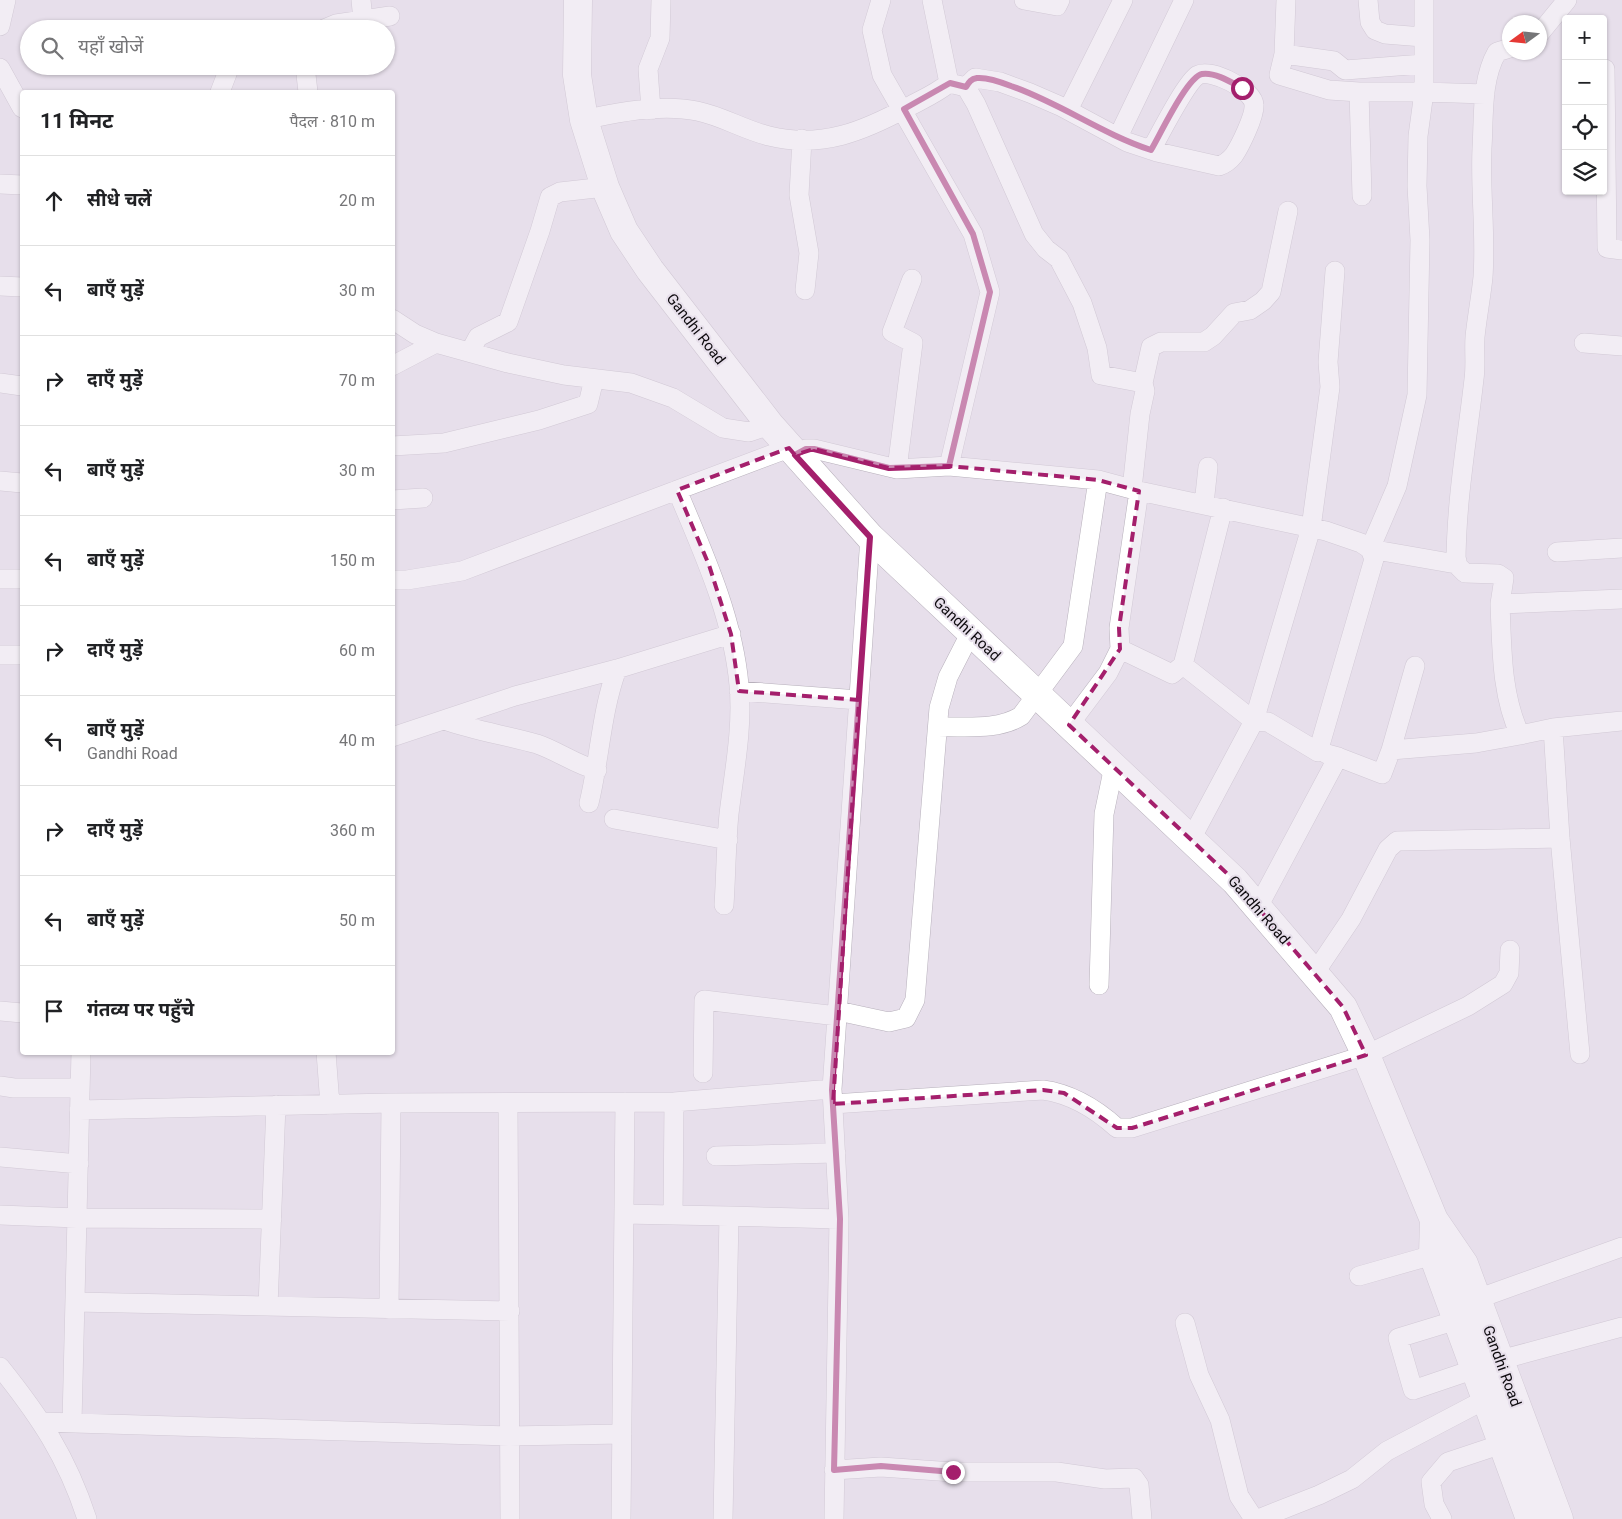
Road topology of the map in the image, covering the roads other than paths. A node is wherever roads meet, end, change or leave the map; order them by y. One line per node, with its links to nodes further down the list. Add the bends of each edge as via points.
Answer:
1 (6, 0): 18 (street)
2 (361, 0): 16 (street)
3 (578, 0): 37 (main road, Gandhi Road, via 577,75)
4 (661, 0): 35 (street, via 660,38 648,69)
5 (881, 0): 34 (street, via 872,30 874,44 882,75)
6 (932, 0): 26 (street)
7 (1024, 0): 8 (street, via 1057,6)
8 (1060, 0)
9 (1124, 0): 36 (street)
10 (1184, 0): 38 (street)
11 (1286, 0): 21 (street)
12 (1368, 0): 19 (street, via 1370,22 1375,30 1385,34)
13 (1424, 0): 19 (street)
14 (1566, 0): 17 (street)
15 (390, 16): 16 (street)
16 (363, 20)
17 (1547, 25)
18 (0, 26)
19 (1423, 37): 22 (street)
20 (1502, 50): 32 (street, via 1497,52 1489,66)
21 (1284, 54): 22 (street, via 1334,61 1345,70); 30 (street, via 1279,75 1329,90)
22 (1424, 64): 31 (street)
23 (0, 68): 33 (street)
24 (227, 75): 28 (street)
25 (306, 75): 29 (street)
26 (958, 85): 34 (street); 36 (street, via 975,78 1000,82); 61 (street, via 976,104 1034,234 1046,249 1059,258 1082,303 1097,348 1101,375)
27 (1607, 89): 41 (street)
28 (221, 90)
29 (308, 90)
30 (1359, 92): 31 (street); 45 (street)
31 (1424, 92): 32 (street); 81 (street, via 1418,136 1417,395 1398,486)
32 (1485, 94): 83 (street, via 1483,278 1458,500)
33 (20, 104)
34 (904, 109): 39 (street, via 882,122 836,138); 66 (street, via 973,234 990,292)
35 (651, 110): 37 (street); 39 (street, via 697,110 770,136)
36 (1068, 110): 38 (street)
37 (584, 120): 44 (main road, Gandhi Road)
38 (1118, 137): 40 (street)
39 (802, 138): 52 (street, via 799,195 809,253)
40 (1151, 150): 40 (street, via 1184,92 1197,76 1218,76 1251,96 1254,105 1244,135 1234,156 1226,163 1219,166)
41 (1614, 158): 47 (street, via 1607,248)
42 (0, 184): 43 (street)
43 (20, 185)
44 (605, 187): 57 (street, via 552,194 508,322 478,337); 63 (main road, Gandhi Road, via 624,231 650,270)
45 (1362, 196)
46 (1288, 211): 61 (street, via 1271,292 1250,310 1234,313 1204,342 1161,342 1151,347)
47 (1622, 250)
48 (1335, 271): 78 (street, via 1328,362 1330,387)
49 (912, 279): 68 (street, via 892,332 913,344)
50 (0, 286): 51 (street)
51 (20, 287)
52 (805, 290)
53 (395, 321): 54 (street)
54 (436, 343): 57 (street); 58 (street)
55 (1584, 343): 56 (street)
56 (1622, 346)
57 (470, 352): 59 (street)
58 (395, 364)
59 (594, 379): 63 (street, via 631,383 673,398 723,428 749,432); 64 (street, via 588,404 580,407 444,443)
60 (0, 383): 62 (street)
61 (1143, 383): 73 (street, via 1145,391 1140,414)
62 (20, 386)
63 (770, 426): 65 (main road, Gandhi Road)
64 (395, 446)
65 (792, 452): 68 (street, via 814,449); 72 (street); 79 (main road, Gandhi Road)
66 (949, 466): 68 (street); 69 (street)
67 (1208, 467): 76 (street)
68 (896, 469)
69 (1098, 480): 73 (street); 98 (street, via 1073,646)
70 (0, 481): 71 (street)
71 (20, 483)
72 (677, 490): 86 (street, via 462,571); 90 (street, via 709,565)
73 (1135, 490): 76 (street); 91 (street, via 1119,628)
74 (423, 498): 75 (street)
75 (395, 500)
76 (1204, 504): 77 (street)
77 (1223, 508): 78 (street); 94 (street)
78 (1311, 528): 81 (street, via 1361,543); 101 (street)
79 (870, 537): 89 (main road, Gandhi Road); 99 (street)
80 (1622, 548): 82 (street)
81 (1370, 549): 83 (street); 109 (street, via 1374,559)
82 (1557, 552)
83 (1457, 562): 88 (street, via 1465,573 1498,574 1504,578)
84 (0, 579): 85 (street)
85 (20, 579)
86 (395, 580)
87 (1622, 599): 88 (street)
88 (1500, 604): 106 (street, via 1505,683 1511,716)
89 (971, 632): 98 (main road, Gandhi Road); 104 (street, via 948,677 939,708)
90 (731, 634): 96 (street); 97 (street)
91 (1120, 649): 94 (street, via 1172,674); 103 (street, via 1108,673)
92 (0, 655): 93 (street)
93 (20, 655)
94 (1183, 665): 101 (street)
95 (1415, 666): 108 (street)
96 (617, 669): 100 (street, via 515,696); 112 (street, via 608,693)
97 (739, 691): 99 (street); 117 (street, via 737,759)
98 (1036, 694): 103 (main road, Gandhi Road); 104 (street, via 1021,716 1009,724)
99 (859, 700): 125 (street)
100 (445, 720): 107 (street); 112 (street, via 469,729 539,745)
101 (1254, 721): 109 (street, via 1268,722); 116 (street)
102 (1622, 721): 105 (street)
103 (1069, 725): 111 (main road, Gandhi Road)
104 (938, 726): 125 (street, via 915,1000 906,1018 889,1022)
105 (1554, 728): 106 (street); 115 (street)
106 (1520, 735): 108 (street, via 1476,743)
107 (395, 736)
108 (1391, 750): 110 (street, via 1382,774)
109 (1318, 752): 110 (street)
110 (1338, 758): 119 (street)
111 (1114, 766): 116 (main road, Gandhi Road); 122 (street, via 1104,814)
112 (597, 770): 113 (street)
113 (589, 802)
114 (614, 819): 117 (street)
115 (1560, 838): 121 (street, via 1397,841 1388,849 1351,919); 126 (street)
116 (1191, 839): 119 (main road, Gandhi Road)
117 (728, 840): 118 (street)
118 (724, 905)
119 (1258, 907): 121 (main road, Gandhi Road)
120 (1510, 950): 129 (street, via 1509,973 1503,984 1468,1006)
121 (1314, 974): 129 (main road, Gandhi Road, via 1343,1007)
122 (1099, 985)
123 (0, 1011): 124 (street)
124 (20, 1014)
125 (837, 1014): 130 (street, via 704,1000); 133 (street)
126 (1580, 1054)
127 (81, 1055): 132 (street)
128 (326, 1055): 138 (street)
129 (1366, 1055): 133 (street, via 1132,1128 1116,1128 1103,1116 1064,1093 1043,1090); 152 (main road, Gandhi Road)
130 (703, 1073)
131 (0, 1086): 132 (street)
132 (80, 1088): 140 (street)
133 (832, 1097): 135 (street); 141 (street)
134 (625, 1102): 135 (street); 137 (street); 145 (street)
135 (674, 1102): 147 (street)
136 (391, 1103): 137 (street); 138 (street); 159 (street)
137 (508, 1103): 160 (street)
138 (330, 1104): 139 (street)
139 (276, 1105): 140 (street); 150 (street)
140 (79, 1110): 144 (street)
141 (836, 1153): 142 (street); 151 (street)
142 (716, 1156)
143 (0, 1157): 144 (street)
144 (79, 1164): 149 (street)
145 (624, 1214): 147 (street); 171 (street)
146 (0, 1215): 149 (street)
147 (673, 1215): 148 (street)
148 (729, 1216): 151 (street); 178 (street)
149 (77, 1218): 150 (street); 157 (street)
150 (272, 1219): 158 (street)
151 (840, 1219): 174 (street)
152 (1434, 1220): 154 (main road, Gandhi Road); 156 (main road, Gandhi Road, via 1464,1264)
153 (1622, 1247): 156 (street)
154 (1433, 1255): 155 (street); 161 (main road, Gandhi Road)
155 (1359, 1276)
156 (1477, 1299): 164 (main road, Gandhi Road)
157 (75, 1302): 158 (street); 170 (street)
158 (268, 1306): 159 (street)
159 (389, 1309): 160 (street)
160 (510, 1311): 172 (street)
161 (1457, 1320): 166 (main road, Gandhi Road); 166 (street, via 1398,1338 1413,1390)
162 (1184, 1323): 181 (street, via 1199,1375 1220,1420 1239,1496)
163 (1622, 1327): 164 (street)
164 (1500, 1360): 185 (main road, Gandhi Road)
165 (0, 1367): 167 (street)
166 (1475, 1369): 168 (main road, Gandhi Road)
167 (6, 1385): 169 (street)
168 (1486, 1399): 173 (main road, Gandhi Road); 182 (street, via 1387,1451 1352,1479)
169 (42, 1422): 170 (street); 175 (street, via 75,1483)
170 (72, 1422): 172 (street)
171 (622, 1434): 172 (street); 177 (street)
172 (509, 1436): 176 (street)
173 (1502, 1444): 183 (street, via 1448,1462 1431,1482 1434,1504); 184 (main road, Gandhi Road)
174 (834, 1470): 179 (street); 180 (street, via 881,1466 953,1472 1057,1472 1105,1479 1134,1478 1139,1485)
175 (87, 1519)
176 (510, 1519)
177 (621, 1519)
178 (724, 1519)
179 (834, 1519)
180 (1142, 1519)
181 (1254, 1519)
182 (1258, 1519)
183 (1442, 1519)
184 (1530, 1519)
185 (1558, 1519)

